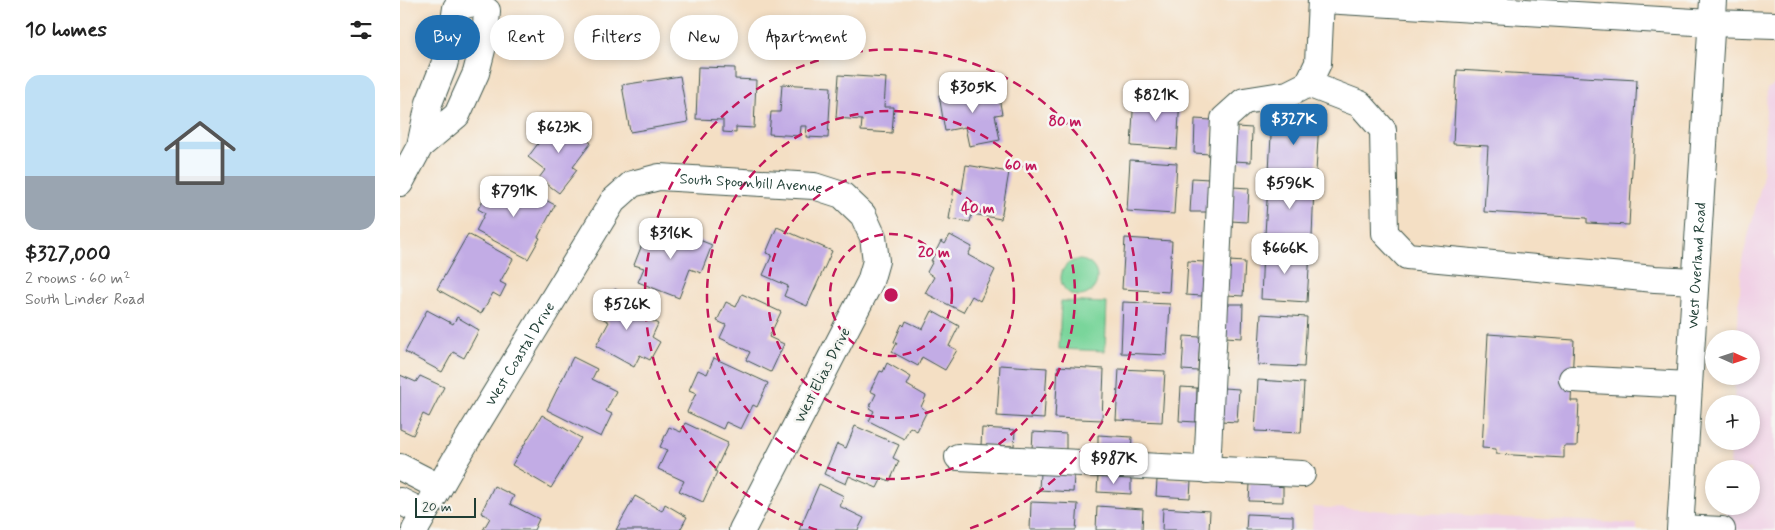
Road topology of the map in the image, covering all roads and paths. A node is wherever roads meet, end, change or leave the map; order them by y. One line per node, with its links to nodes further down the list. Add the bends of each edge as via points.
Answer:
1 (1322, 0): 3 (street); 5 (street, via 1318,63)
2 (475, 1): 6 (street, via 487,11 485,38 476,73 458,115 420,146)
3 (1712, 12): 4 (street); 9 (street, West Overland Road)
4 (1775, 25)
5 (1308, 84): 9 (street, via 1360,104 1383,130 1385,233 1407,256); 14 (street, via 1288,94 1244,101 1224,119)
6 (400, 183)
7 (632, 184): 8 (street, South Spoonbill Avenue, via 659,177 814,186 842,195); 16 (street, West Coastal Drive, via 613,200)
8 (863, 215): 20 (street, West Elias Drive, via 873,236 876,261 870,282)
9 (1695, 281): 11 (street, West Overland Road)
10 (1572, 379): 11 (street)
11 (1689, 385): 19 (street, West Overland Road)
12 (958, 457): 14 (street)
13 (400, 467): 16 (street)
14 (1207, 470): 15 (street)
15 (1302, 474)
16 (439, 487): 18 (street, West Coastal Drive)
17 (400, 501): 18 (street)
18 (420, 522)
19 (1681, 529): 21 (street)
20 (742, 530)
21 (1722, 530)

